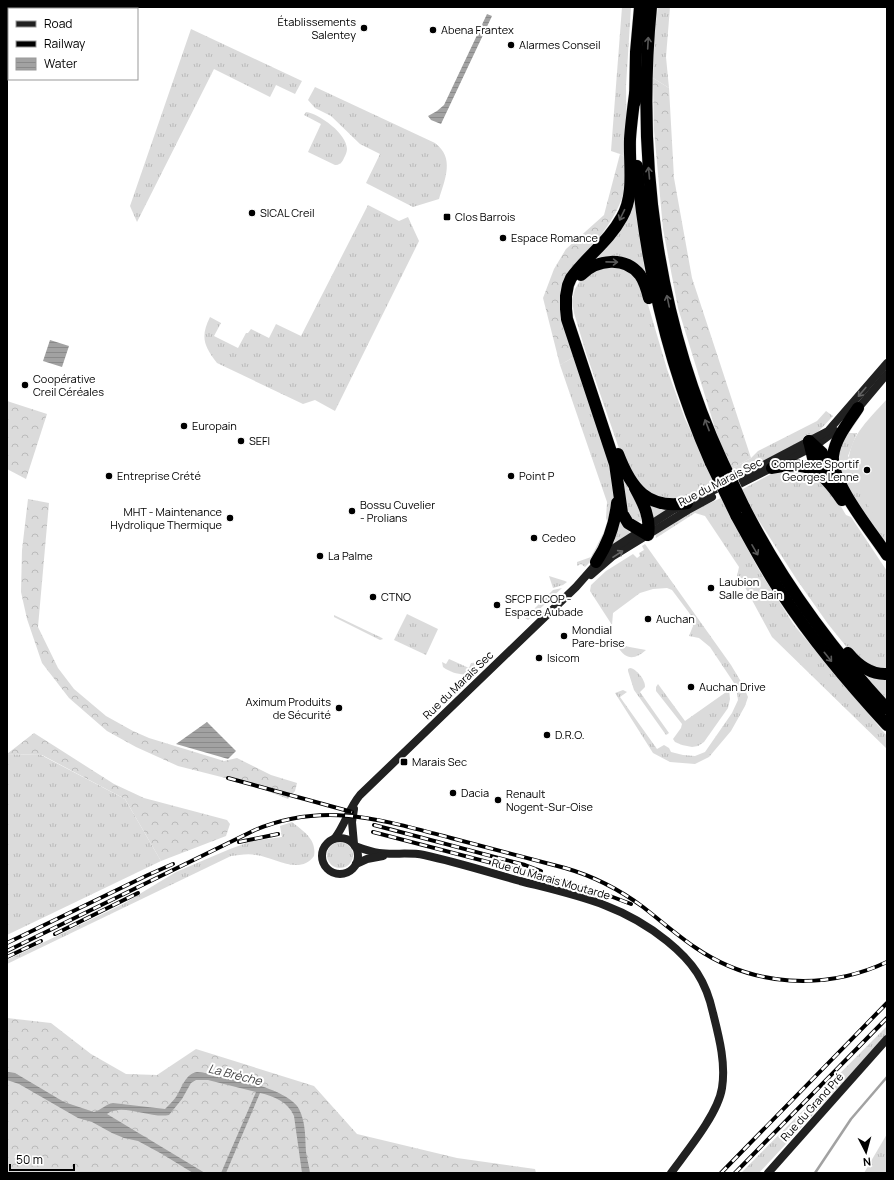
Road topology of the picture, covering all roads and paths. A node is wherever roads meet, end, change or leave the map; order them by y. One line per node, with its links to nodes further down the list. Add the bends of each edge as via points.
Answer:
1 (640, 7): 3 (highway)
2 (651, 7): 10 (highway, one-way to 2, via 668,301 656,240 646,118 646,69)
3 (635, 94): 5 (highway, via 636,153 644,230 659,311); 14 (highway, one-way to 14, via 630,139 630,190 625,211 612,232 571,278 566,301 566,314 571,331 615,464)
4 (887, 363): 8 (street, one-way to 8)
5 (676, 372): 10 (highway, via 698,434); 13 (highway, one-way to 5, via 619,456 573,323 570,307 572,292 576,281 585,270 598,263 612,261 624,263 637,272 646,286 658,329)
6 (887, 374): 7 (street)
7 (858, 408): 8 (street, via 837,430); 15 (highway, via 842,433 833,456 836,472)
8 (812, 445): 9 (street); 12 (highway, via 815,462); 15 (highway, via 822,453 835,481)
9 (793, 454): 11 (street, Rue du Marais Sec); 16 (street, Rue du Marais Sec)
10 (716, 462): 17 (highway, bridge)
11 (772, 468): 12 (highway, via 800,465); 18 (street, Rue du Marais Sec)
12 (824, 476): 21 (highway)
13 (635, 488): 16 (highway, via 643,495 659,502); 18 (highway, via 645,508)
14 (618, 494): 18 (highway, via 625,519); 20 (highway, via 612,530)
15 (846, 495): 19 (highway)
16 (687, 502): 18 (street, Rue du Marais Sec)
17 (740, 511): 23 (highway); 26 (highway, one-way to 26, via 772,578 799,620 829,659)
18 (645, 530): 20 (street, Rue du Marais Sec, via 608,551); 22 (street, Rue du Marais Sec, one-way to 18)
19 (887, 554)
20 (596, 562): 22 (street, Rue du Marais Sec)
21 (887, 565)
22 (576, 587): 27 (street, Rue du Marais Sec)
23 (802, 604): 24 (highway, via 860,666 872,673); 25 (highway, via 842,658)
24 (887, 674)
25 (887, 709)
26 (887, 725)
27 (356, 800): 28 (street, Rue du Marais Sec); 29 (street, via 352,822)
28 (335, 838): 29 (street, via 345,838); 31 (street, via 327,843 322,851 326,867 340,874 348,872)
29 (354, 845): 30 (street, Rue du Marais Moutarde, via 374,852); 31 (street, via 358,856)
30 (398, 854): 31 (street, Rue du Marais Moutarde, via 367,859); 33 (street, Rue du Marais Moutarde, via 424,855 601,903 645,925 691,964 710,999 721,1047 722,1087 712,1114)
31 (356, 864)
32 (887, 1039): 34 (street, Rue du Grand Pré)
33 (671, 1173)
34 (768, 1173)

